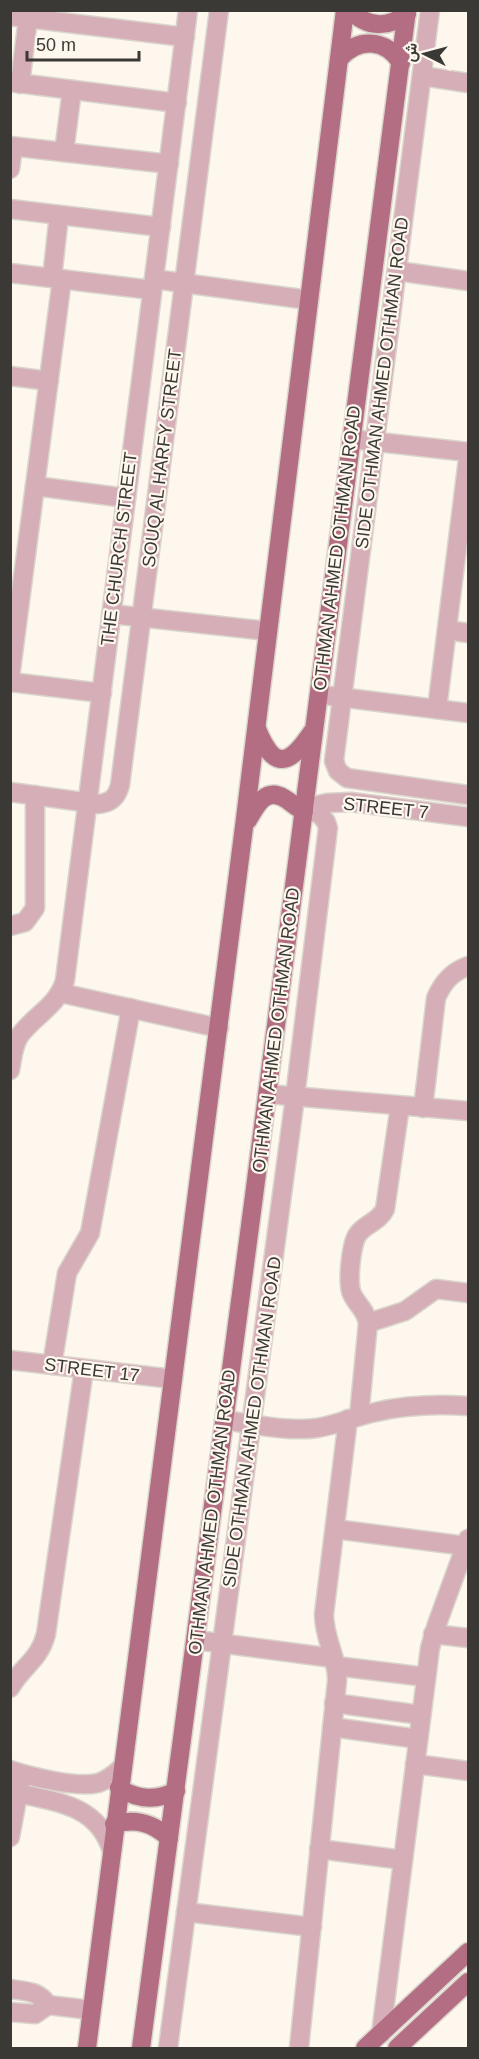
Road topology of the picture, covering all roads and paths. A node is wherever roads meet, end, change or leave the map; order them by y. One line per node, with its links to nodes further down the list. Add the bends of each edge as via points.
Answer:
1 (188, 10): 9 (street, THE CHURCH STREET)
2 (219, 10): 28 (street, SOUQ AL HARFY STREET)
3 (345, 10): 10 (main road)
4 (350, 10): 6 (main road, via 374,24 392,23)
5 (430, 10): 12 (street, SIDE OTHMAN AHMED OTHMAN ROAD)
6 (407, 12): 11 (main road, OTHMAN AHMED OTHMAN ROAD)
7 (59, 16): 8 (street); 9 (street)
8 (19, 17): 13 (street)
9 (185, 37): 16 (street, THE CHURCH STREET)
10 (340, 58): 11 (main road, via 352,47 368,43 384,46); 30 (main road)
11 (400, 63): 33 (main road, OTHMAN AHMED OTHMAN ROAD)
12 (422, 76): 14 (street); 24 (street, SIDE OTHMAN AHMED OTHMAN ROAD)
13 (15, 83): 15 (street)
14 (468, 83)
15 (72, 90): 16 (street); 18 (street)
16 (177, 103): 19 (street, THE CHURCH STREET)
17 (12, 147): 18 (street); 20 (street)
18 (64, 152): 19 (street)
19 (169, 164): 23 (street, THE CHURCH STREET)
20 (10, 170)
21 (10, 209): 22 (street)
22 (59, 215): 23 (street); 26 (street)
23 (160, 227): 29 (street, THE CHURCH STREET)
24 (397, 271): 27 (street); 34 (street, SIDE OTHMAN AHMED OTHMAN ROAD)
25 (10, 273): 26 (street)
26 (57, 279): 29 (street); 32 (street)
27 (468, 281)
28 (184, 283): 29 (street); 30 (street); 42 (street, SOUQ AL HARFY STREET)
29 (153, 284): 39 (street, THE CHURCH STREET)
30 (309, 300): 44 (main road)
31 (10, 376): 32 (street)
32 (49, 381): 38 (street)
33 (351, 439): 34 (street); 48 (main road, OTHMAN AHMED OTHMAN ROAD)
34 (375, 441): 35 (street); 49 (street, SIDE OTHMAN AHMED OTHMAN ROAD)
35 (468, 452)
36 (468, 459): 37 (street)
37 (467, 482): 40 (street)
38 (35, 486): 39 (street); 46 (street)
39 (126, 498): 41 (street, THE CHURCH STREET)
40 (462, 556): 43 (street)
41 (111, 614): 42 (street); 47 (street, THE CHURCH STREET)
42 (142, 617): 44 (street); 58 (street, SOUQ AL HARFY STREET, via 119,791 105,803)
43 (447, 630): 45 (street); 50 (street)
44 (268, 631): 52 (main road)
45 (468, 633)
46 (10, 680): 47 (street)
47 (102, 693): 58 (street, THE CHURCH STREET)
48 (318, 695): 49 (street); 53 (main road, OTHMAN AHMED OTHMAN ROAD)
49 (341, 697): 50 (street); 54 (street, SIDE OTHMAN AHMED OTHMAN ROAD)
50 (437, 709): 51 (street)
51 (468, 713)
52 (256, 727): 53 (main road, via 267,751 281,758 297,753); 61 (main road)
53 (313, 730): 59 (main road, OTHMAN AHMED OTHMAN ROAD)
54 (334, 754): 57 (street, STREET 7, via 335,766 347,778)
55 (10, 792): 56 (street, SOUQ AL HARFY STREET)
56 (34, 795): 58 (street, SOUQ AL HARFY STREET); 62 (street, via 35,908 25,922)
57 (468, 795)
58 (86, 802): 64 (street, THE CHURCH STREET)
59 (304, 810): 60 (street, STREET 7, via 351,802); 61 (main road, via 282,796 271,795 257,804); 69 (main road, OTHMAN AHMED OTHMAN ROAD); 70 (street, SIDE OTHMAN AHMED OTHMAN ROAD, via 319,813 328,828)
60 (468, 818)
61 (244, 827): 66 (main road)
62 (10, 926)
63 (468, 966): 72 (street, via 449,977 436,998)
64 (61, 993): 65 (street); 67 (street)
65 (131, 1008): 66 (street); 77 (street, via 90,1233 67,1273)
66 (219, 1028): 79 (main road)
67 (17, 1030): 68 (street)
68 (10, 1070)
69 (267, 1094): 70 (street); 82 (main road, OTHMAN AHMED OTHMAN ROAD)
70 (295, 1097): 71 (street); 83 (street, SIDE OTHMAN AHMED OTHMAN ROAD)
71 (400, 1106): 72 (street); 75 (street, via 385,1209 378,1220 359,1232 353,1245 350,1287)
72 (423, 1108): 73 (street)
73 (468, 1112)
74 (468, 1293): 75 (street, via 436,1289 400,1313)
75 (368, 1323): 81 (street)
76 (10, 1360): 77 (street, STREET 17)
77 (52, 1365): 78 (street, STREET 17)
78 (84, 1369): 79 (street, STREET 17); 92 (street, via 46,1634 38,1655)
79 (173, 1379): 98 (main road)
80 (468, 1406): 81 (street, via 400,1407)
81 (354, 1418): 83 (street, via 301,1429); 84 (street)
82 (224, 1420): 83 (street); 88 (main road, OTHMAN AHMED OTHMAN ROAD)
83 (252, 1424): 89 (street, SIDE OTHMAN AHMED OTHMAN ROAD)
84 (335, 1529): 85 (street); 90 (street, via 324,1625)
85 (467, 1543): 86 (street)
86 (433, 1634): 87 (street); 91 (street)
87 (468, 1638)
88 (196, 1640): 89 (street); 102 (main road, OTHMAN AHMED OTHMAN ROAD)
89 (222, 1643): 90 (street); 110 (street, SIDE OTHMAN AHMED OTHMAN ROAD)
90 (335, 1662): 91 (street); 93 (street)
91 (426, 1677): 94 (street)
92 (10, 1688)
93 (334, 1703): 94 (street); 95 (street)
94 (421, 1715): 96 (street)
95 (332, 1727): 96 (street); 108 (street)
96 (418, 1739): 97 (street)
97 (415, 1764): 99 (street); 109 (street)
98 (122, 1768): 100 (street, via 107,1779 90,1784); 101 (main road)
99 (468, 1771)
100 (16, 1772): 103 (street)
101 (119, 1788): 102 (main road, via 147,1798); 104 (main road)
102 (176, 1791): 106 (main road, OTHMAN AHMED OTHMAN ROAD)
103 (14, 1792): 105 (street); 107 (street, via 86,1813 102,1828)
104 (114, 1824): 106 (main road, via 144,1822); 107 (main road)
105 (10, 1837)
106 (169, 1838): 121 (main road, OTHMAN AHMED OTHMAN ROAD)
107 (111, 1848): 116 (main road)
108 (320, 1849): 109 (street); 111 (street)
109 (403, 1860): 118 (street)
110 (186, 1912): 111 (street); 122 (street, SIDE OTHMAN AHMED OTHMAN ROAD)
111 (312, 1926): 123 (street)
112 (468, 1952): 118 (main road)
113 (468, 1982): 119 (main road)
114 (14, 1988): 115 (street, via 37,1994)
115 (48, 2005): 116 (street); 117 (street, via 35,2014)
116 (91, 2010): 120 (main road)
117 (13, 2015)
118 (381, 2034): 124 (main road)
119 (404, 2046)
120 (87, 2049)
121 (141, 2049)
122 (168, 2049)
123 (299, 2049)
124 (365, 2049)

